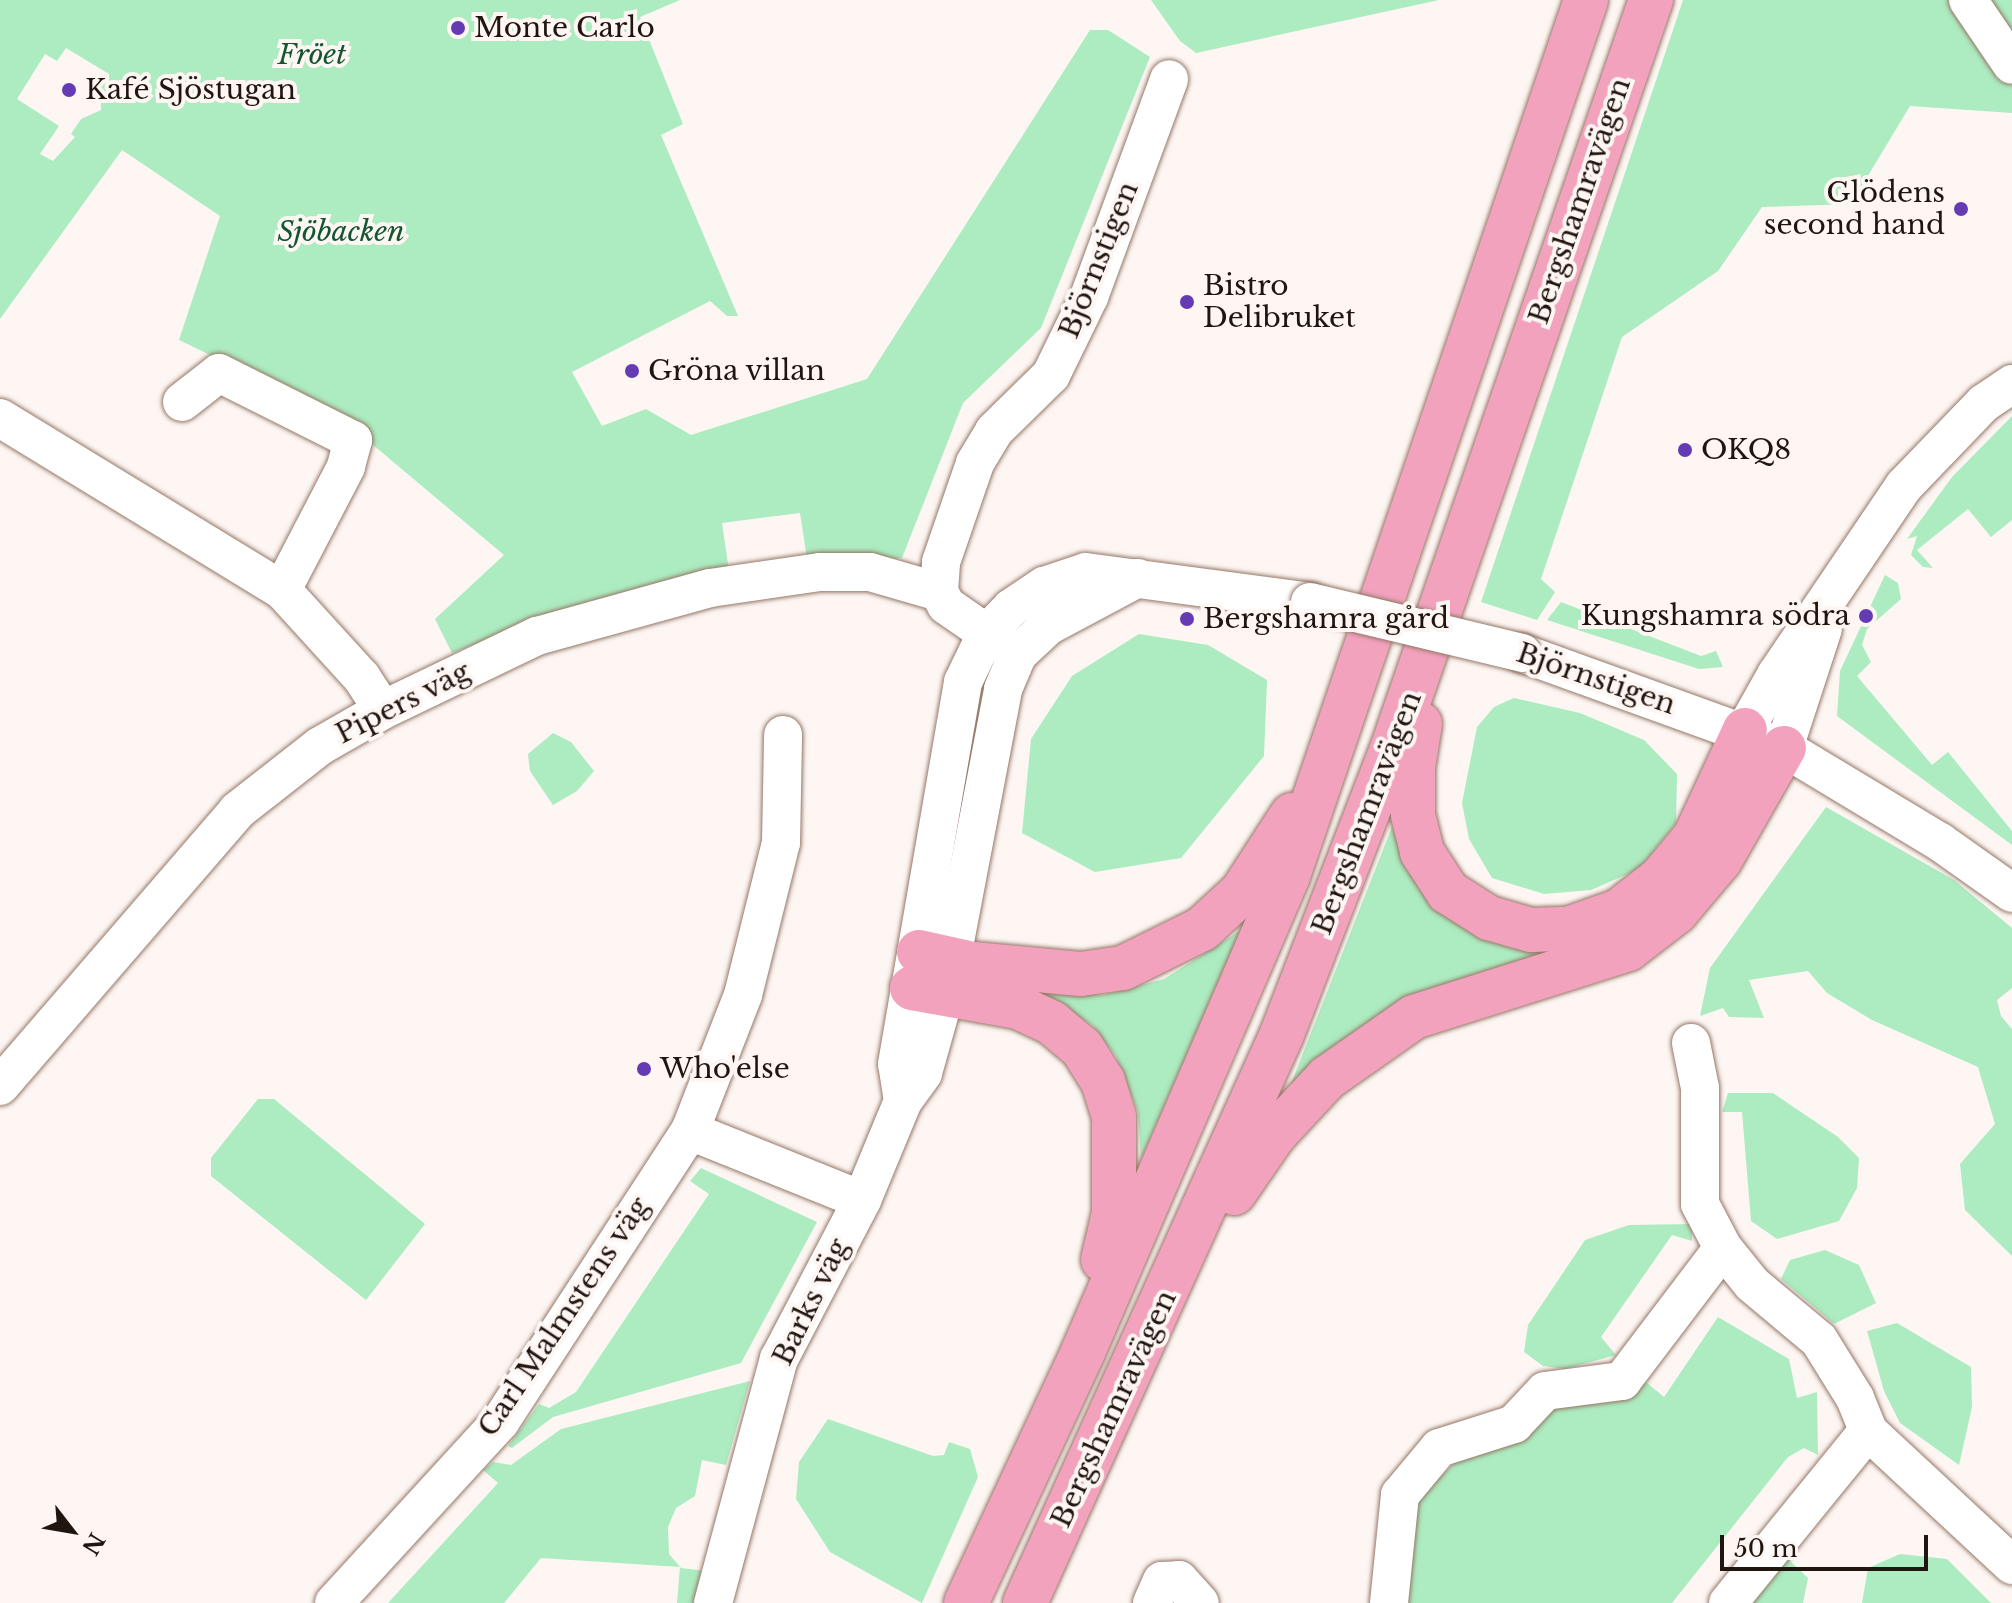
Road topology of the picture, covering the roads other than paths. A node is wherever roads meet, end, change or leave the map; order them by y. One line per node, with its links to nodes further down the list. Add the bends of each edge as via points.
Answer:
1 (1586, 0): 16 (highway, Bergshamravägen)
2 (1651, 0): 13 (highway, Bergshamravägen)
3 (1968, 0): 4 (street)
4 (2012, 65)
5 (1169, 79): 12 (street, Björnstigen, via 1089,297 1051,375 994,431 975,463 941,562)
6 (2012, 384): 10 (street, via 1984,403 1904,486)
7 (182, 402): 11 (street, via 219,373 353,440 346,467)
8 (0, 418): 11 (street)
9 (1138, 578): 14 (street, Björnstigen, via 1086,572 1044,586 1011,608); 15 (street, via 1048,626); 18 (street, Björnstigen, bridge, via 1310,602 1522,653)
10 (1837, 588): 18 (street); 20 (street)
11 (282, 590): 17 (street, via 362,678)
12 (939, 592): 14 (street, Pipers väg, via 946,605); 17 (street, Pipers väg, via 870,572 820,572 710,588 537,636)
13 (1439, 616): 18 (highway, via 1413,767 1413,815 1422,852 1448,892 1489,918 1531,930 1568,929 1619,911 1661,878 1695,837); 28 (highway, Bergshamravägen, via 1282,1034)
14 (986, 634): 15 (street, Pipers väg); 22 (street, Barks väg, via 963,682)
15 (1018, 654): 22 (street, Barks väg, via 1003,689)
16 (1350, 694): 22 (highway, via 1286,827 1242,892 1202,929 1123,968 1081,974); 29 (highway, Bergshamravägen, via 1283,890)
17 (383, 710): 24 (street, Pipers väg, via 320,746 237,811)
18 (1745, 730): 20 (street, Björnstigen)
19 (783, 735): 25 (street, Carl Malmstens väg, via 781,843 743,995)
20 (1784, 748): 21 (street, Björnstigen, via 1940,842); 28 (highway, via 1720,860 1676,912 1628,949 1414,1017 1327,1078 1274,1135)
21 (2012, 893)
22 (932, 973): 26 (street, Barks väg, via 897,1064 903,1101); 29 (highway, via 1052,1023 1082,1048 1103,1081 1114,1117 1114,1213)
23 (1691, 1043): 27 (street, via 1700,1088 1700,1204)
24 (0, 1086)
25 (690, 1131): 26 (street); 32 (street, Carl Malmstens väg, via 500,1422)
26 (862, 1200): 33 (street, Barks väg, via 779,1359)
27 (1723, 1248): 30 (street, via 1752,1284 1819,1340 1855,1398); 38 (street, via 1622,1381 1545,1391 1514,1424 1439,1448 1400,1495)
28 (1175, 1277): 35 (highway, Bergshamravägen)
29 (1083, 1352): 34 (highway, Bergshamravägen)
30 (1868, 1431): 31 (street); 39 (street)
31 (2012, 1565)
32 (334, 1603)
33 (713, 1603)
34 (966, 1603)
35 (1025, 1603)
36 (1152, 1603): 37 (street, via 1162,1581 1179,1580)
37 (1200, 1603)
38 (1389, 1603)
39 (1728, 1603)

